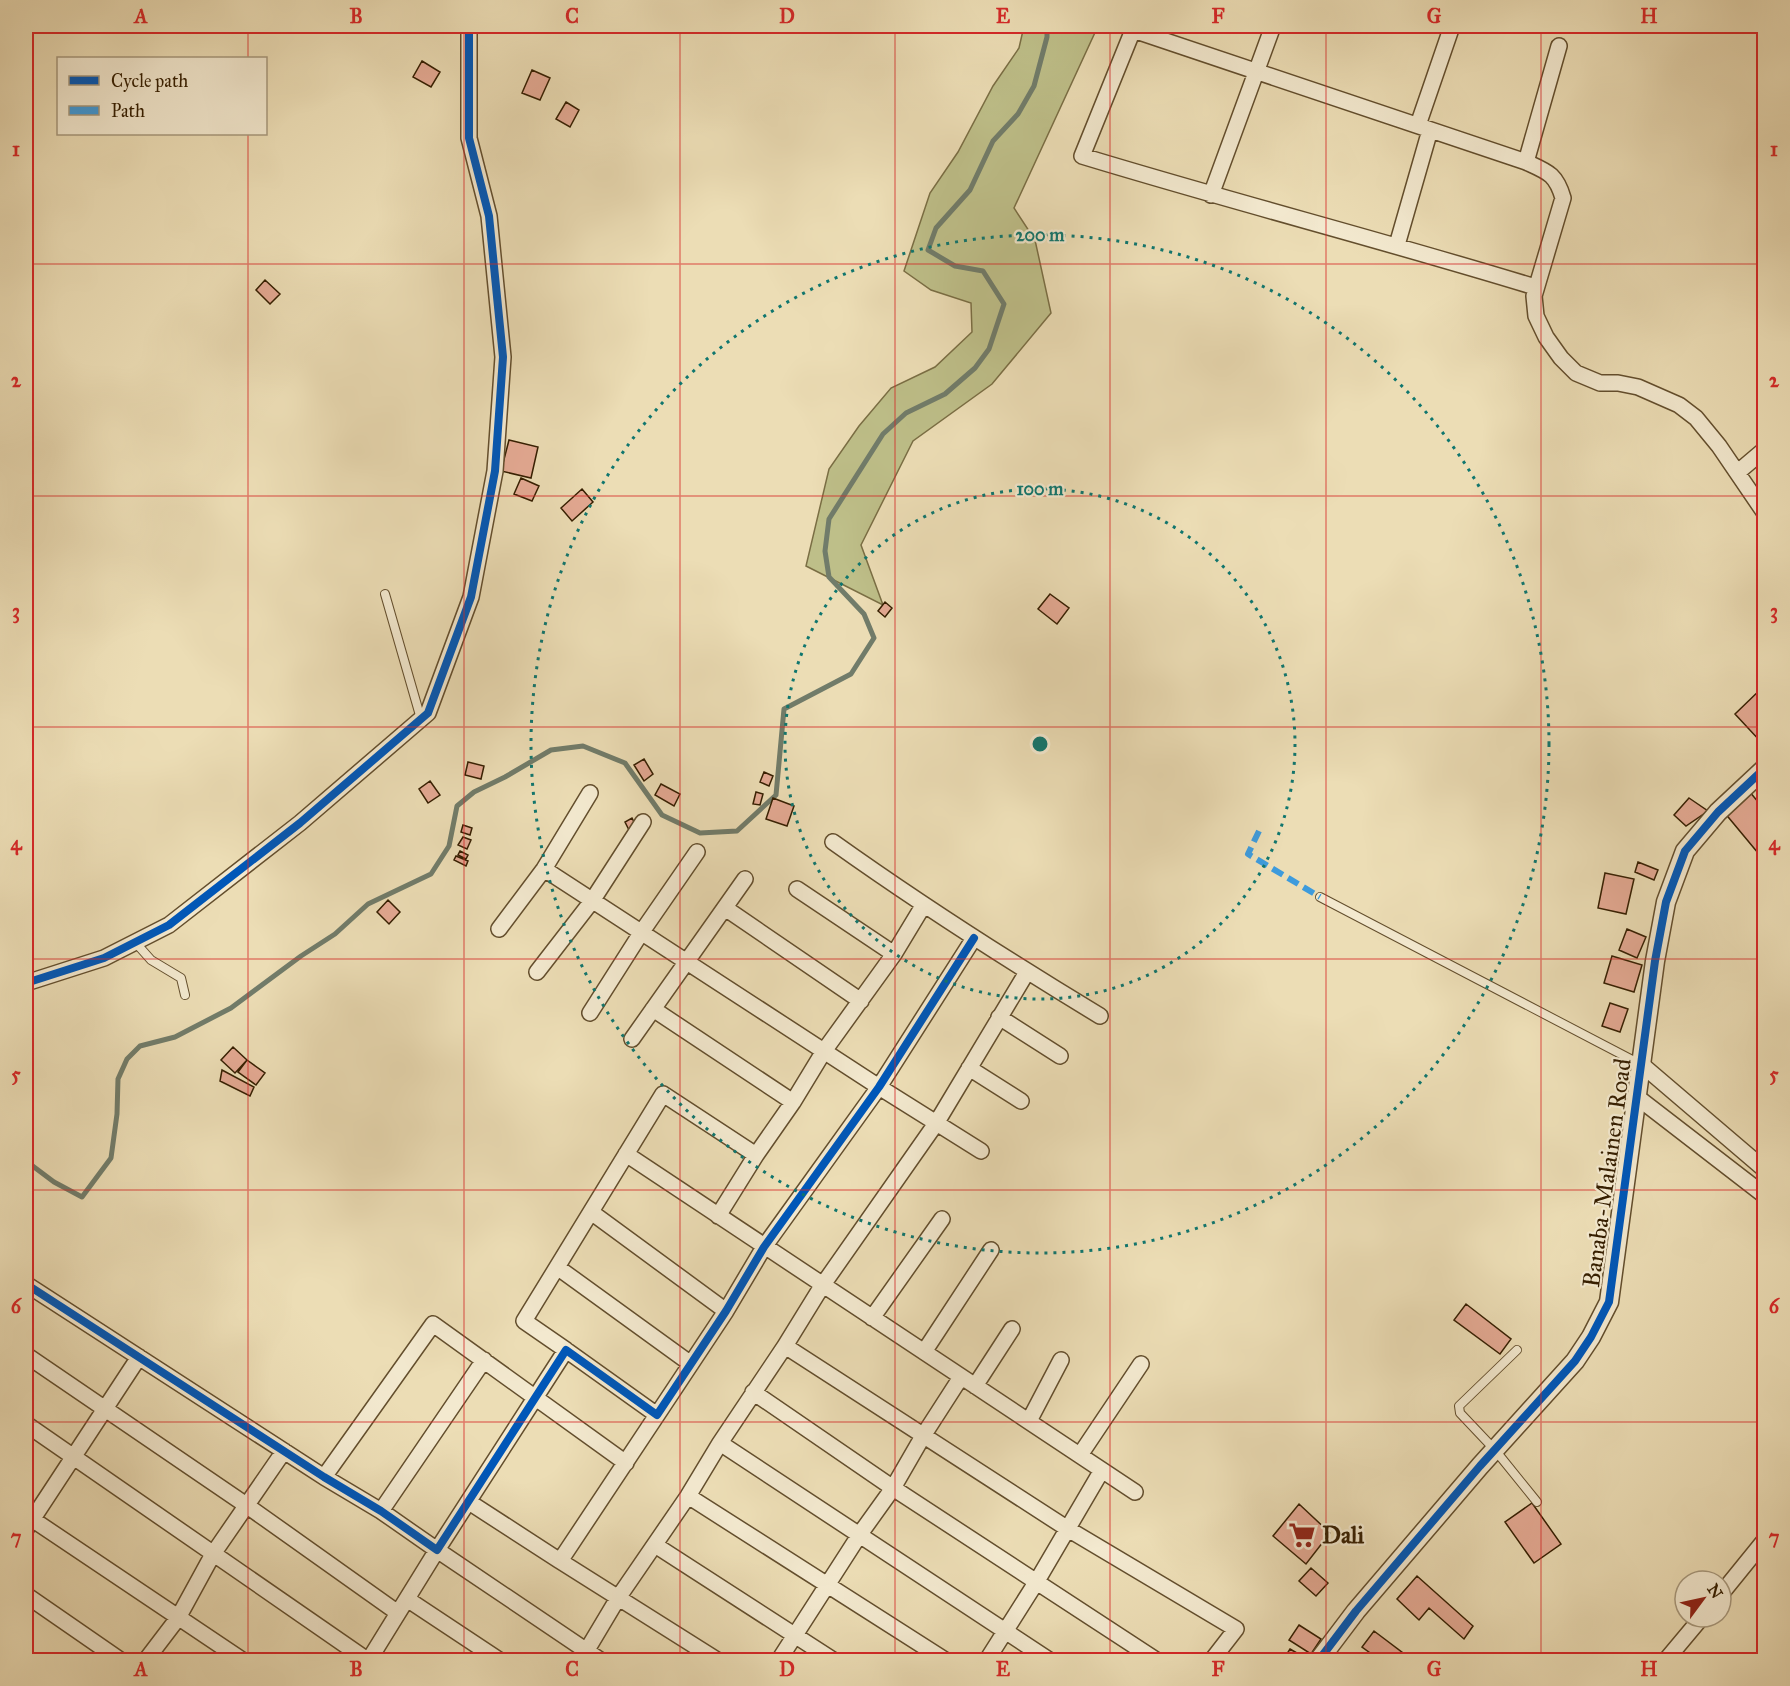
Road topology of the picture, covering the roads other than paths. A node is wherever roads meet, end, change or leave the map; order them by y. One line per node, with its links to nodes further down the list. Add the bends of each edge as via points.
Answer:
1 (469, 26): 16 (street, via 469,138 489,216 503,357 495,471 471,597 428,713)
2 (1273, 26): 6 (street)
3 (1452, 26): 7 (street)
4 (1134, 28): 6 (street); 9 (street, via 1082,156)
5 (1559, 46): 8 (street)
6 (1256, 70): 7 (street); 9 (street)
7 (1424, 128): 8 (street); 10 (street)
8 (1526, 162): 11 (street, via 1550,173 1559,183 1563,198)
9 (1210, 195): 10 (street)
10 (1397, 245): 11 (street)
11 (1535, 287): 13 (street, via 1536,316 1546,337 1576,373 1600,383 1638,387 1678,405 1696,418)
12 (1764, 450): 13 (street)
13 (1738, 472): 14 (street)
14 (1764, 512)
15 (385, 594): 16 (lane)
16 (421, 719): 32 (street, via 272,845 169,925)
17 (1764, 769): 47 (street, Banaba-Malainen Road, via 1718,812 1685,851 1666,902)
18 (590, 793): 22 (street)
19 (643, 822): 26 (street)
20 (833, 842): 27 (street)
21 (697, 852): 30 (street)
22 (544, 869): 26 (street); 29 (street)
23 (745, 879): 28 (street)
24 (797, 888): 33 (street)
25 (1320, 897): 47 (lane)
26 (592, 901): 30 (street); 35 (street)
27 (923, 906): 31 (street); 33 (street)
28 (725, 908): 34 (street); 39 (street)
29 (499, 929)
30 (641, 933): 34 (street); 41 (street)
31 (974, 938): 36 (street); 49 (street)
32 (135, 942): 37 (street, via 104,958); 38 (lane, via 151,960 182,978)
33 (894, 954): 39 (street)
34 (686, 963): 40 (street); 45 (street)
35 (537, 972)
36 (1027, 972): 42 (street); 43 (street)
37 (26, 983)
38 (185, 995)
39 (861, 1001): 45 (street)
40 (653, 1009): 44 (street); 52 (street)
41 (590, 1013)
42 (1100, 1016)
43 (999, 1017): 46 (street); 48 (street)
44 (632, 1039)
45 (824, 1051): 49 (street); 52 (street)
46 (1060, 1056)
47 (1641, 1064): 50 (street, Banaba-Malainen Road); 57 (street)
48 (969, 1068): 51 (street); 53 (street)
49 (879, 1087): 53 (street); 62 (street)
50 (1636, 1097): 58 (street); 90 (street, Banaba-Malainen Road, via 1609,1302 1575,1361)
51 (1021, 1101)
52 (793, 1102): 56 (street)
53 (937, 1122): 54 (street); 66 (street)
54 (981, 1151)
55 (626, 1154): 56 (street, via 663,1094); 59 (street); 60 (street)
56 (756, 1155): 60 (street)
57 (1764, 1169)
58 (1764, 1195)
59 (591, 1212): 64 (street); 67 (street)
60 (718, 1216): 62 (street)
61 (942, 1220): 68 (street)
62 (764, 1247): 66 (street); 67 (street)
63 (991, 1250): 73 (street)
64 (557, 1267): 71 (street, via 524,1322); 78 (street)
65 (26, 1284): 75 (street)
66 (822, 1286): 68 (street); 70 (street)
67 (726, 1311): 78 (street)
68 (872, 1318): 73 (street)
69 (1012, 1329): 81 (street)
70 (785, 1347): 82 (street); 88 (street)
71 (566, 1350): 83 (street); 85 (street)
72 (1517, 1350): 90 (lane, via 1459,1406 1460,1413)
73 (924, 1352): 80 (street)
74 (26, 1354): 84 (street)
75 (139, 1357): 84 (street); 91 (street)
76 (484, 1360): 83 (street); 96 (street, via 433,1324); 103 (street)
77 (1061, 1360): 86 (street)
78 (691, 1364): 85 (street)
79 (1141, 1364): 92 (street)
80 (961, 1377): 81 (street); 88 (street)
81 (975, 1386): 86 (street)
82 (753, 1392): 89 (street); 97 (street)
83 (535, 1398): 94 (street); 100 (street)
84 (105, 1408): 93 (street); 102 (street)
85 (657, 1415): 94 (street)
86 (1029, 1422): 92 (street)
87 (26, 1424): 93 (street)
88 (923, 1436): 97 (street); 105 (street)
89 (720, 1443): 99 (street); 106 (street)
90 (1495, 1450): 101 (lane); 137 (street, Banaba-Malainen Road, via 1356,1611)
91 (284, 1451): 96 (street); 102 (street)
92 (1080, 1455): 95 (street)
93 (73, 1457): 104 (street); 110 (street)
94 (626, 1463): 111 (street)
95 (1102, 1470): 98 (street); 105 (street)
96 (324, 1477): 103 (street)
97 (893, 1488): 106 (street); 113 (street)
98 (1135, 1492)
99 (688, 1496): 108 (street); 114 (street)
100 (469, 1502): 109 (street); 111 (street)
101 (1538, 1502)
102 (246, 1505): 110 (street); 118 (street)
103 (381, 1512): 109 (street)
104 (28, 1521): 119 (street)
105 (1068, 1529): 113 (street); 136 (street, via 1236,1629)
106 (860, 1534): 114 (street); 121 (street)
107 (1764, 1541): 112 (street)
108 (656, 1545): 116 (street); 122 (street)
109 (437, 1550): 117 (street); 123 (street)
110 (213, 1554): 119 (street); 127 (street)
111 (560, 1561): 116 (street)
112 (1733, 1579)
113 (1037, 1581): 121 (street); 135 (street)
114 (827, 1586): 122 (street); 132 (street)
115 (26, 1595): 124 (street)
116 (618, 1598): 123 (street); 129 (street)
117 (407, 1599): 118 (street); 128 (street)
118 (399, 1613): 127 (street)
119 (178, 1618): 125 (street); 126 (street)
120 (1692, 1629): 138 (street)
121 (1005, 1632): 133 (street); 134 (street)
122 (795, 1634): 130 (street); 131 (street)
123 (590, 1658)
124 (120, 1660)
125 (146, 1660)
126 (242, 1660)
127 (368, 1660)
128 (499, 1660)
129 (717, 1660)
130 (779, 1660)
131 (833, 1660)
132 (945, 1660)
133 (987, 1660)
134 (1049, 1660)
135 (1156, 1660)
136 (1212, 1660)
137 (1319, 1660)
138 (1666, 1660)

